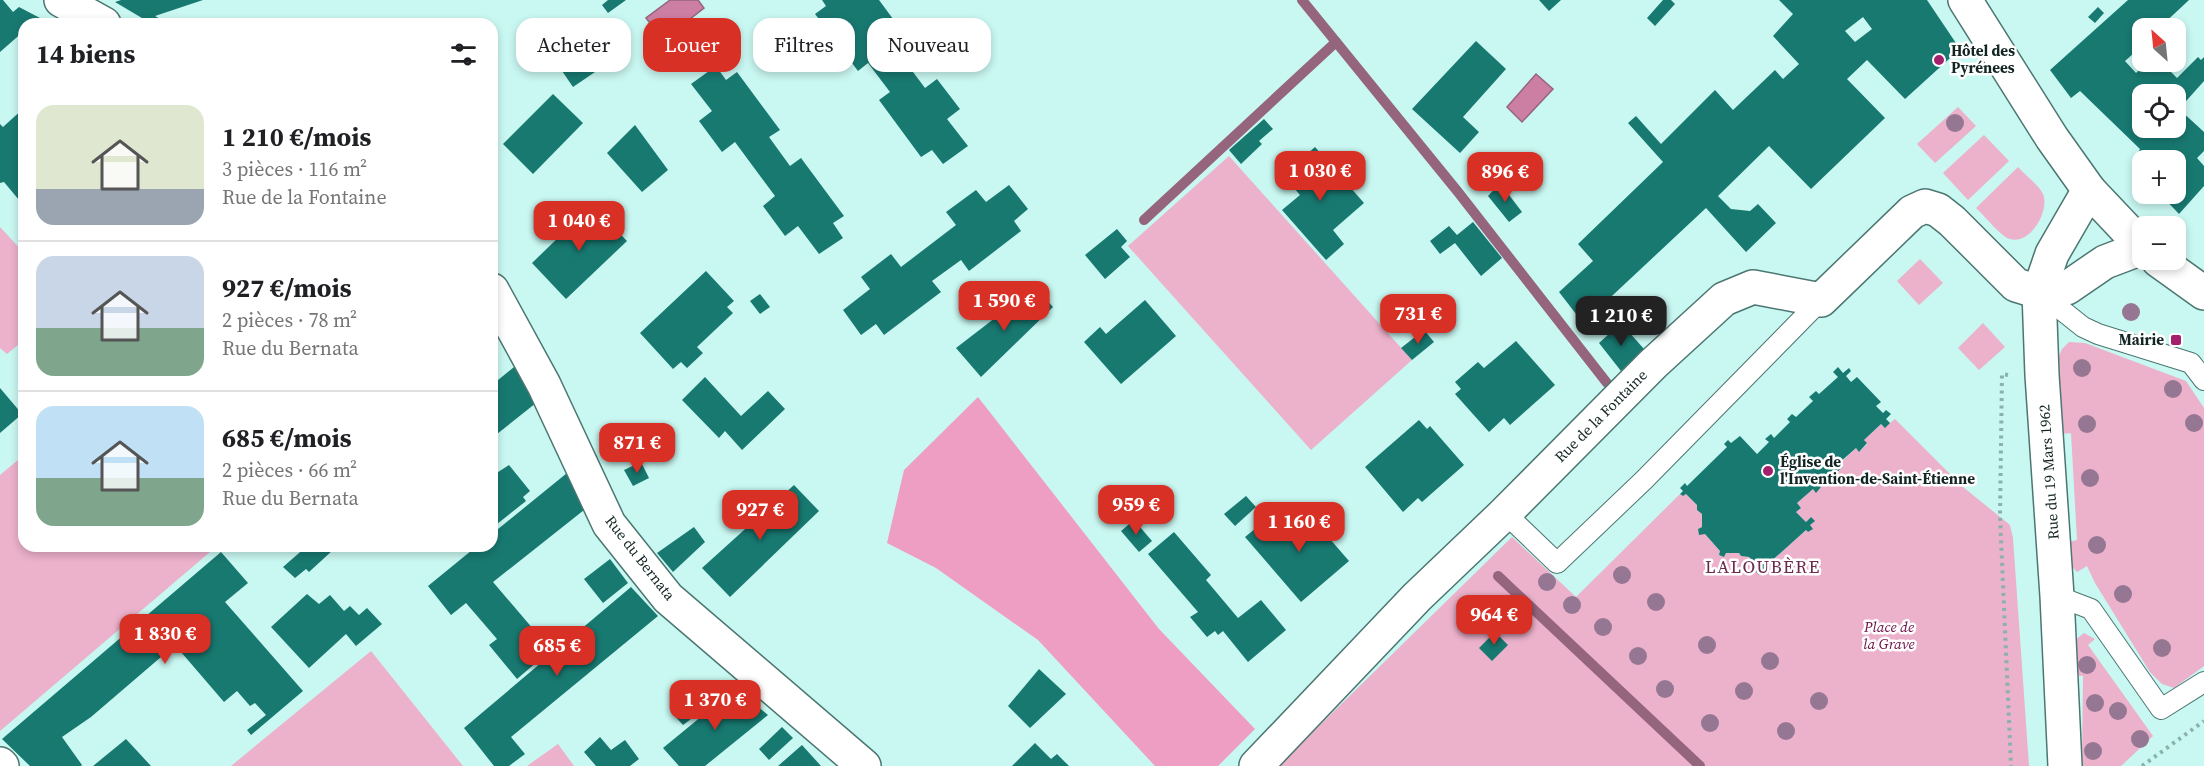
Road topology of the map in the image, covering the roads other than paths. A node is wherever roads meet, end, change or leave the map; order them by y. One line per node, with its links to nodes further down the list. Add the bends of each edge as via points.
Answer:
1 (61, 0): 3 (street)
2 (1965, 0): 4 (street)
3 (93, 18)
4 (2089, 190): 5 (street); 8 (street, Rue du 19 Mars 1962, via 2052,254)
5 (2132, 236)
6 (2132, 251): 8 (street, via 2105,262 2067,288)
7 (2172, 270): 9 (street)
8 (2039, 292): 10 (street, via 2016,285 1953,221 1925,206 1912,212); 12 (lane, via 2083,327 2191,363); 14 (street, Rue du 19 Mars 1962)
9 (2204, 293)
10 (1821, 300): 13 (street, Rue de la Fontaine, via 1753,287 1724,299 1653,364); 13 (lane, via 1557,563)
11 (498, 301): 16 (street, Rue du Bernata, via 544,385 609,524 668,598)
12 (2204, 380)
13 (1505, 513): 17 (street, Rue de la Fontaine, via 1417,597)
14 (2057, 596): 15 (lane, via 2091,609 2161,709); 18 (street, Rue du 19 Mars 1962)
15 (2204, 682)
16 (864, 766)
17 (1256, 766)
18 (2065, 766)

